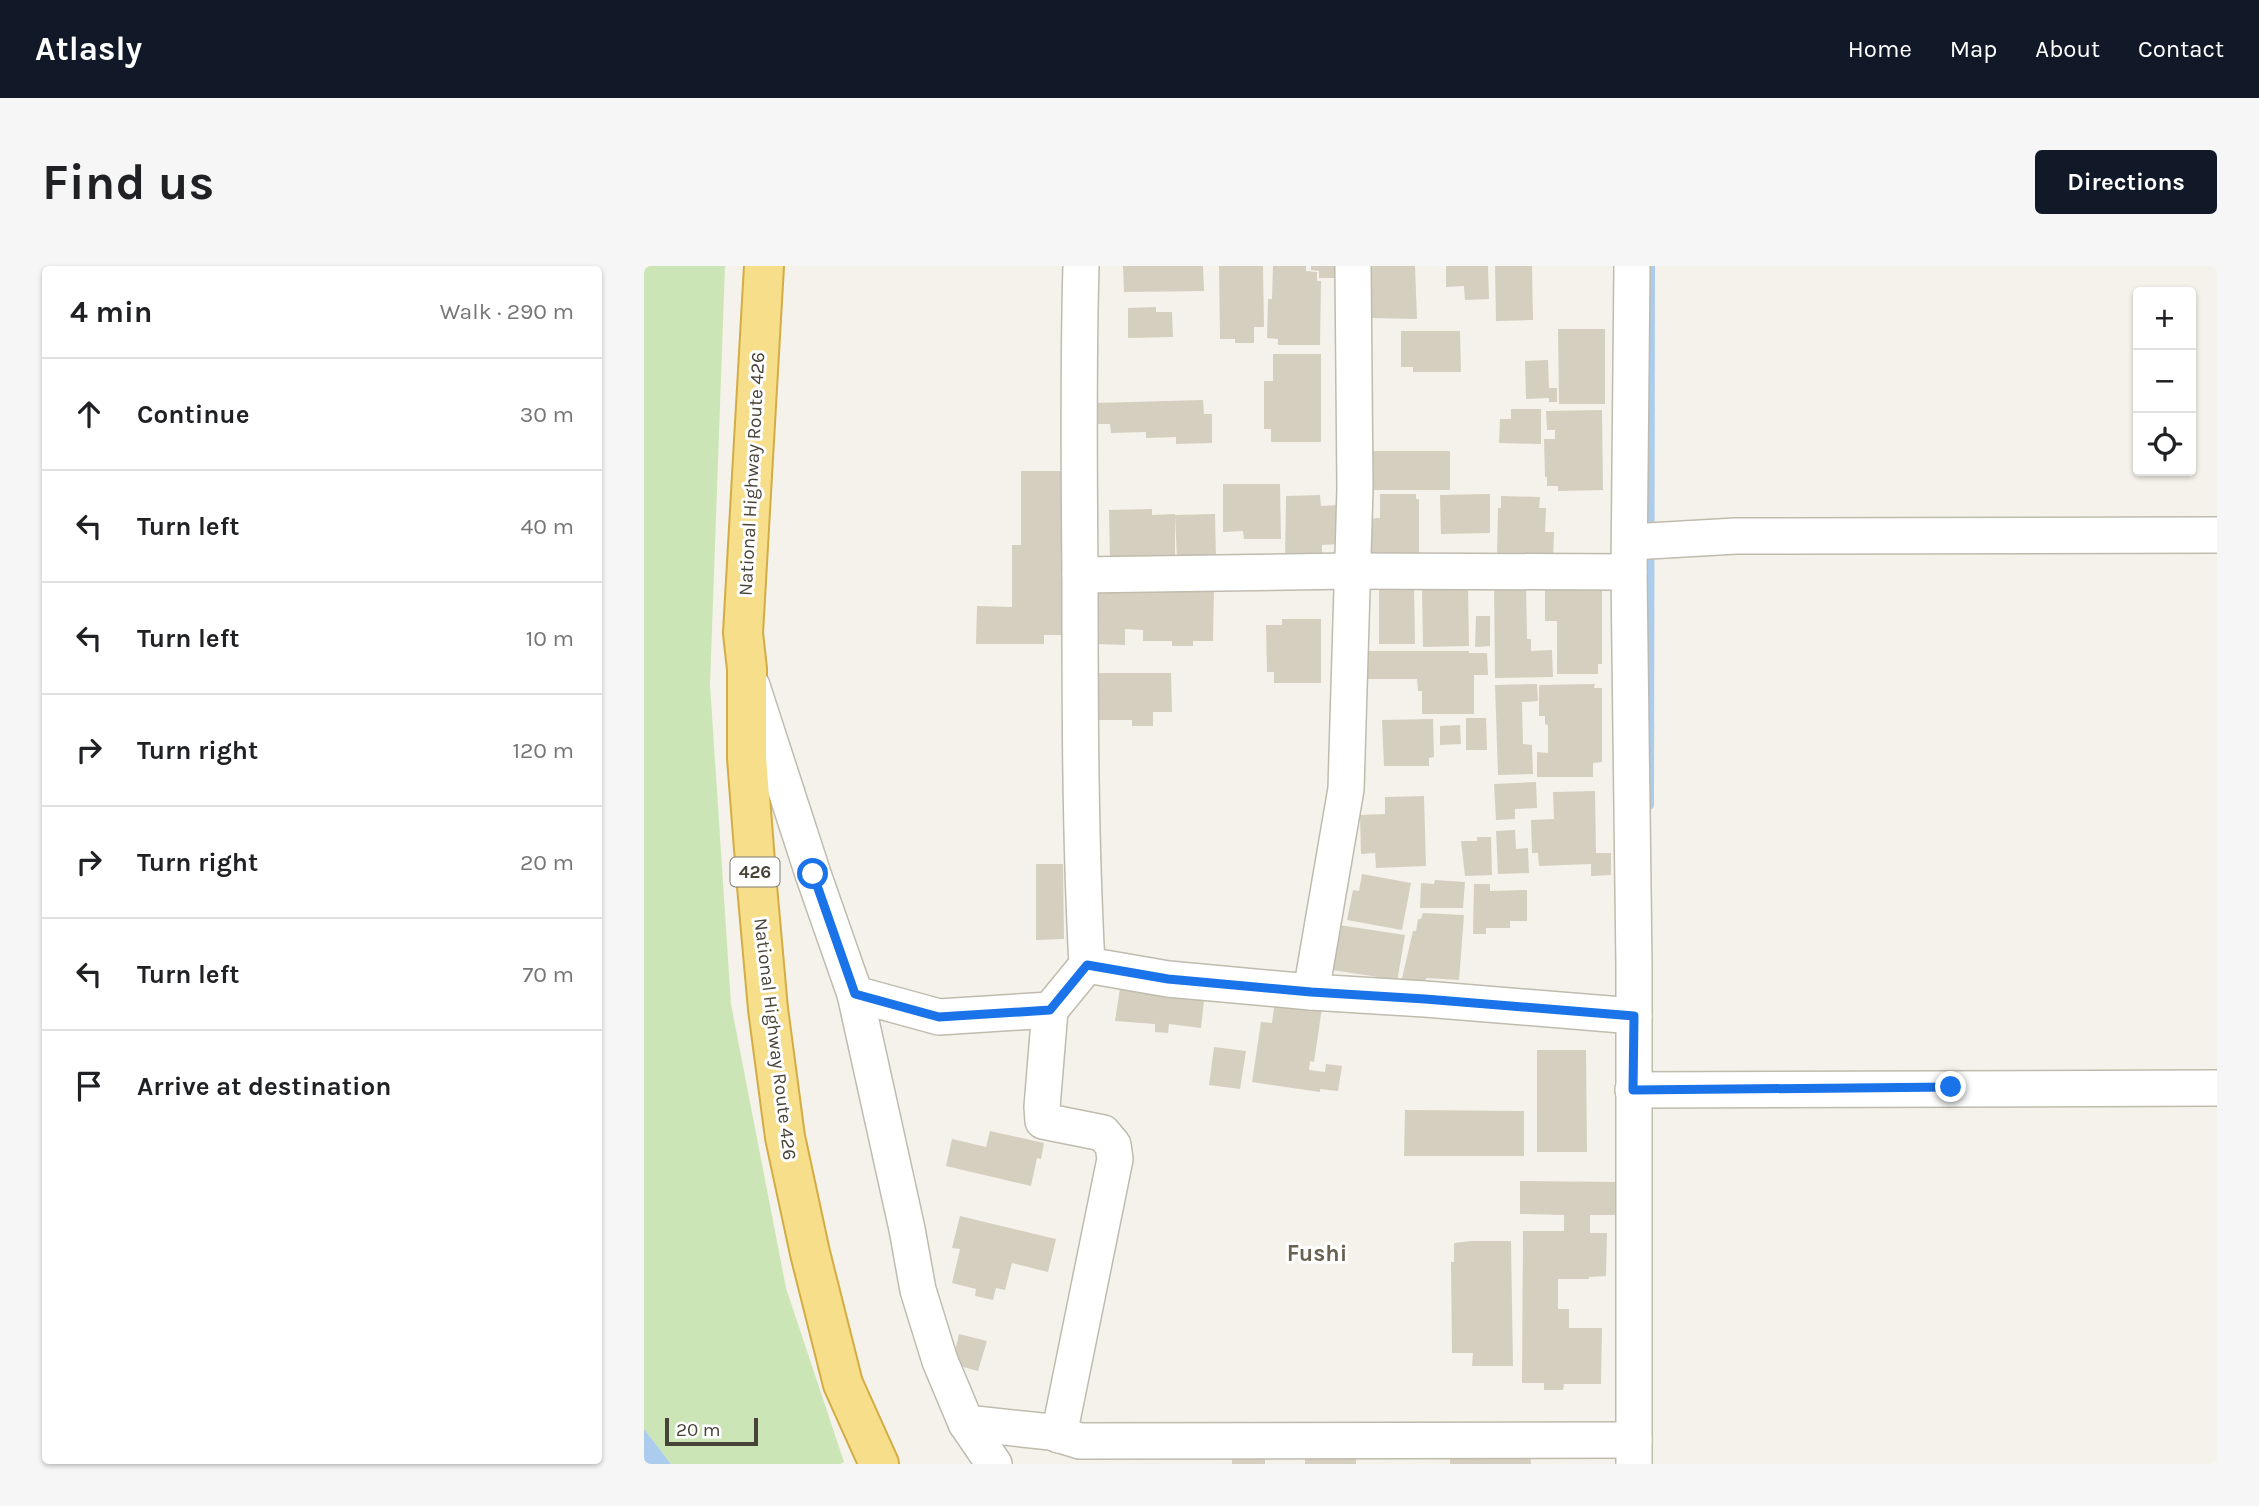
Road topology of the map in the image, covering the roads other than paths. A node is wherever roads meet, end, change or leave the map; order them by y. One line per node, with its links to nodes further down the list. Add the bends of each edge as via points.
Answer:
1 (764, 266): 9 (highway, National Highway Route 426 / 426, via 743,633)
2 (1081, 266): 8 (street)
3 (1353, 266): 7 (street)
4 (1632, 266): 6 (street)
5 (2217, 535): 6 (street, via 1749,536)
6 (1630, 557): 7 (street); 14 (street)
7 (1352, 571): 8 (street); 11 (street, via 1346,789)
8 (1080, 575): 10 (street, via 1081,853)
9 (747, 669): 12 (street); 20 (highway, National Highway Route 426 / 426, via 747,758 756,875 785,1137 843,1384)
10 (1087, 965): 11 (street, via 1168,979); 13 (street)
11 (1311, 992): 14 (street)
12 (855, 994): 13 (street, via 939,1017); 17 (street, via 918,1290)
13 (1050, 1010): 18 (street, via 1043,1121 1103,1133 1113,1145 1115,1159)
14 (1634, 1016): 16 (street)
15 (2217, 1088): 16 (street)
16 (1633, 1090): 19 (street)
17 (965, 1423): 18 (street); 21 (street)
18 (1059, 1435): 19 (street, via 1080,1441)
19 (1634, 1452)
20 (879, 1464)
21 (994, 1464)

